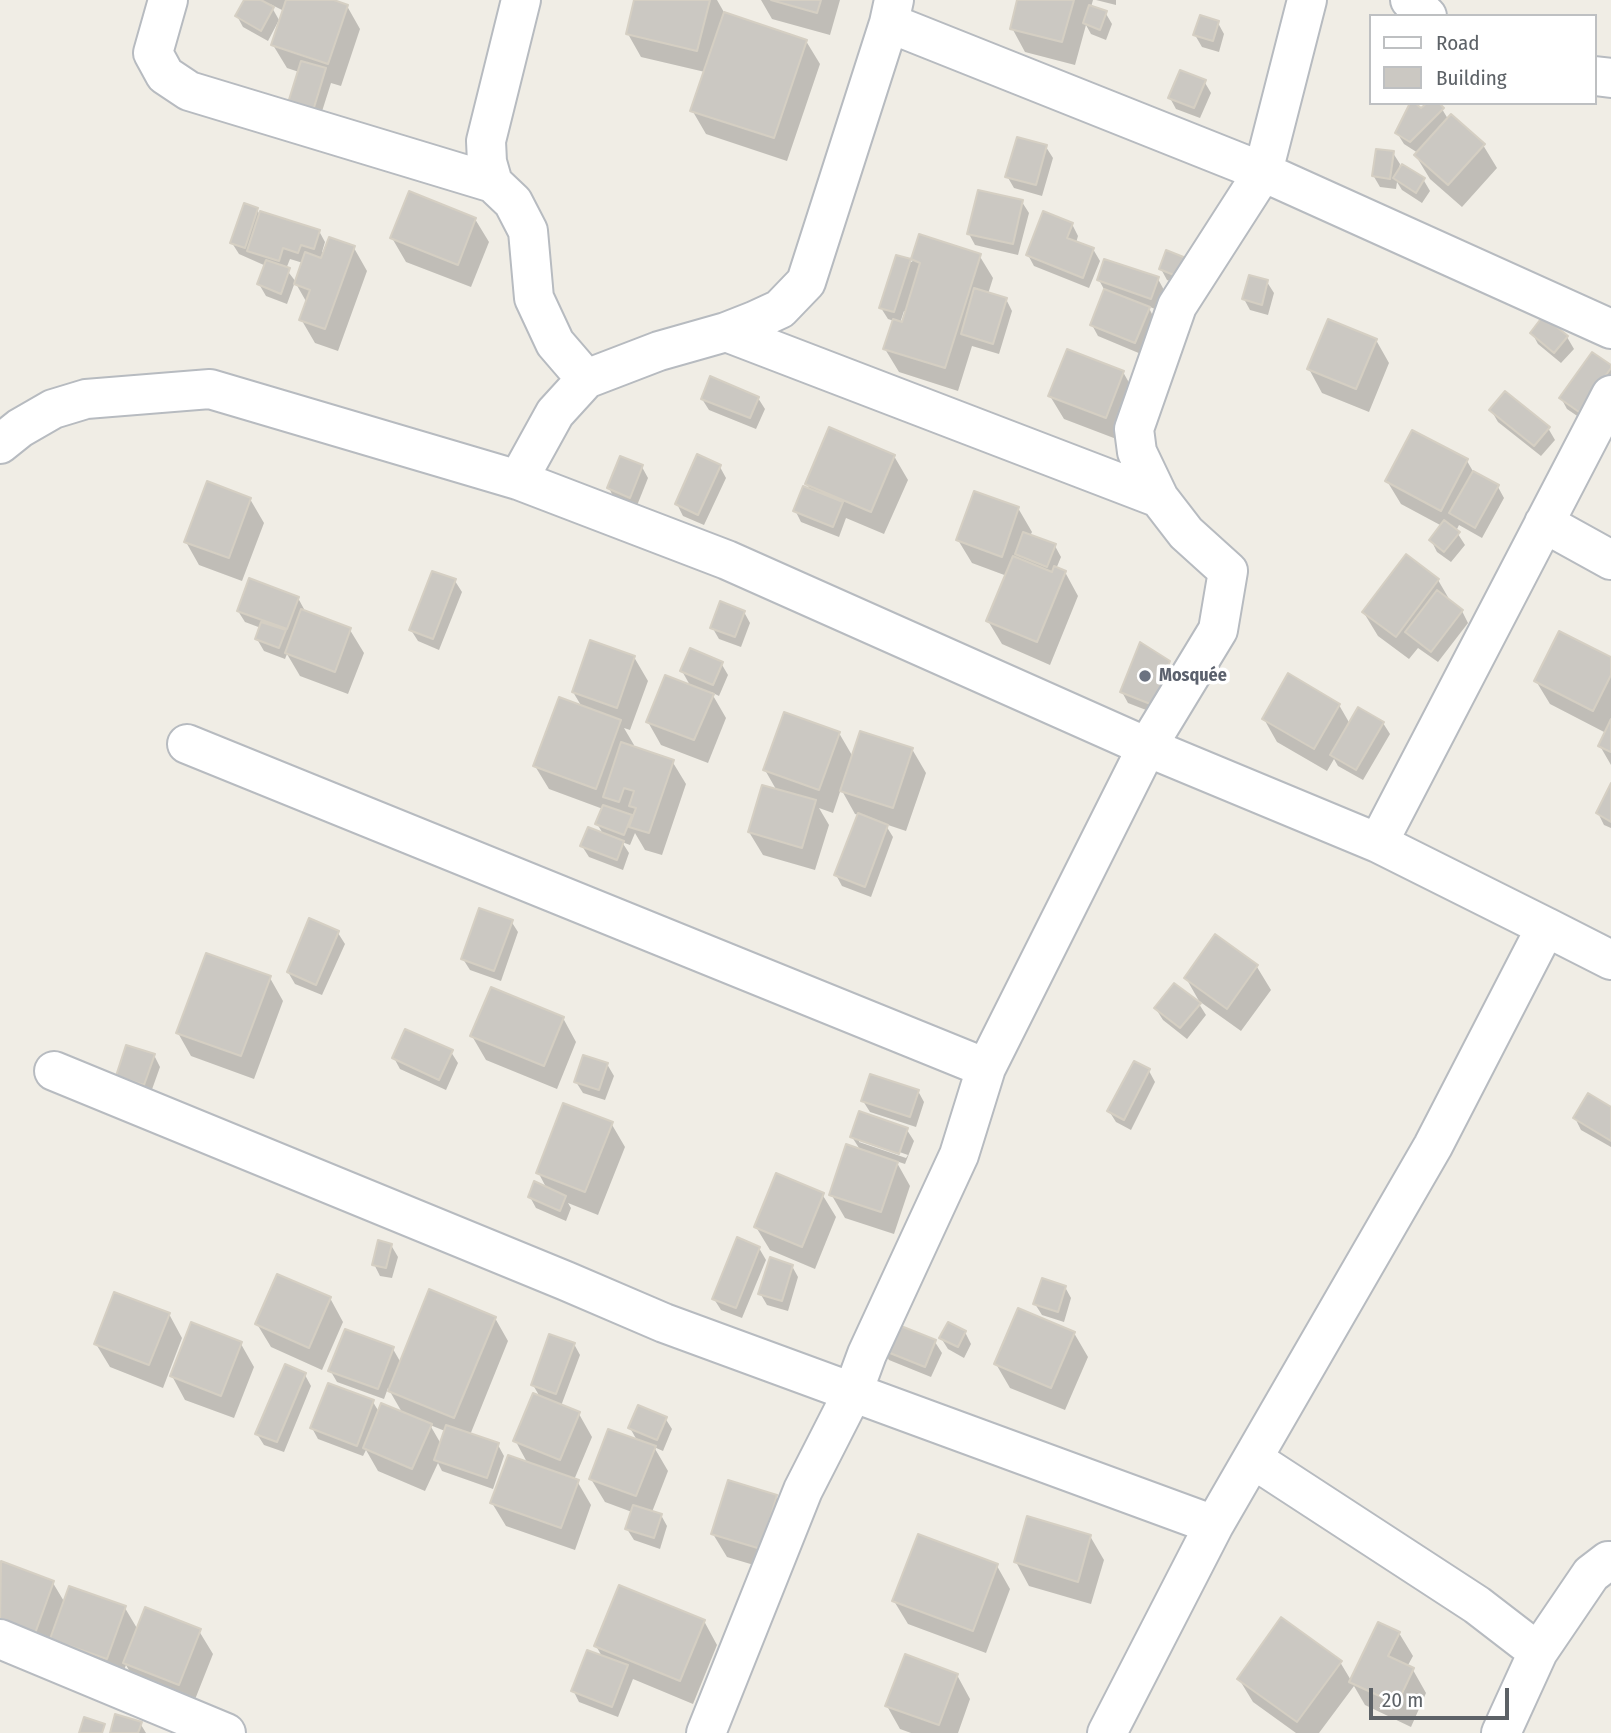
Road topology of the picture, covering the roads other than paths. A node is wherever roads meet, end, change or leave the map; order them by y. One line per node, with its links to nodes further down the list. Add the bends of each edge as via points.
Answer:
1 (168, 0): 8 (street, via 153,53 165,75 189,91)
2 (521, 0): 8 (street, via 486,141)
3 (1307, 0): 7 (street)
4 (1410, 0): 6 (street)
5 (891, 11): 7 (street); 10 (street, via 806,282 780,309)
6 (1425, 14)
7 (1263, 172): 9 (street); 15 (street, via 1177,306 1138,415 1134,429 1137,452)
8 (494, 183): 11 (street, via 513,202 528,232 534,298 555,344)
9 (1611, 329)
10 (726, 332): 11 (street); 15 (street)
11 (586, 379): 14 (street, via 555,413)
12 (1611, 395): 16 (street)
13 (0, 444): 14 (street, via 53,409 86,399 210,389)
14 (518, 480): 19 (street, via 727,559)
15 (1159, 498): 19 (street, via 1186,533 1228,571 1218,630)
16 (1544, 523): 17 (street); 20 (street)
17 (1611, 560)
18 (187, 744): 23 (street)
19 (1147, 747): 20 (street); 23 (street)
20 (1378, 843): 21 (street)
21 (1546, 927): 22 (street); 26 (street, via 1433,1146)
22 (1611, 960)
23 (986, 1068): 25 (street, via 959,1155)
24 (54, 1071): 25 (street, via 664,1323)
25 (853, 1392): 27 (street); 32 (street, via 803,1490)
26 (1253, 1459): 27 (street); 30 (street, via 1477,1605)
27 (1214, 1525): 33 (street)
28 (1611, 1562): 30 (street, via 1591,1574)
29 (0, 1639): 31 (street)
30 (1538, 1652): 34 (street)
31 (226, 1733)
32 (706, 1733)
33 (1107, 1733)
34 (1501, 1733)

